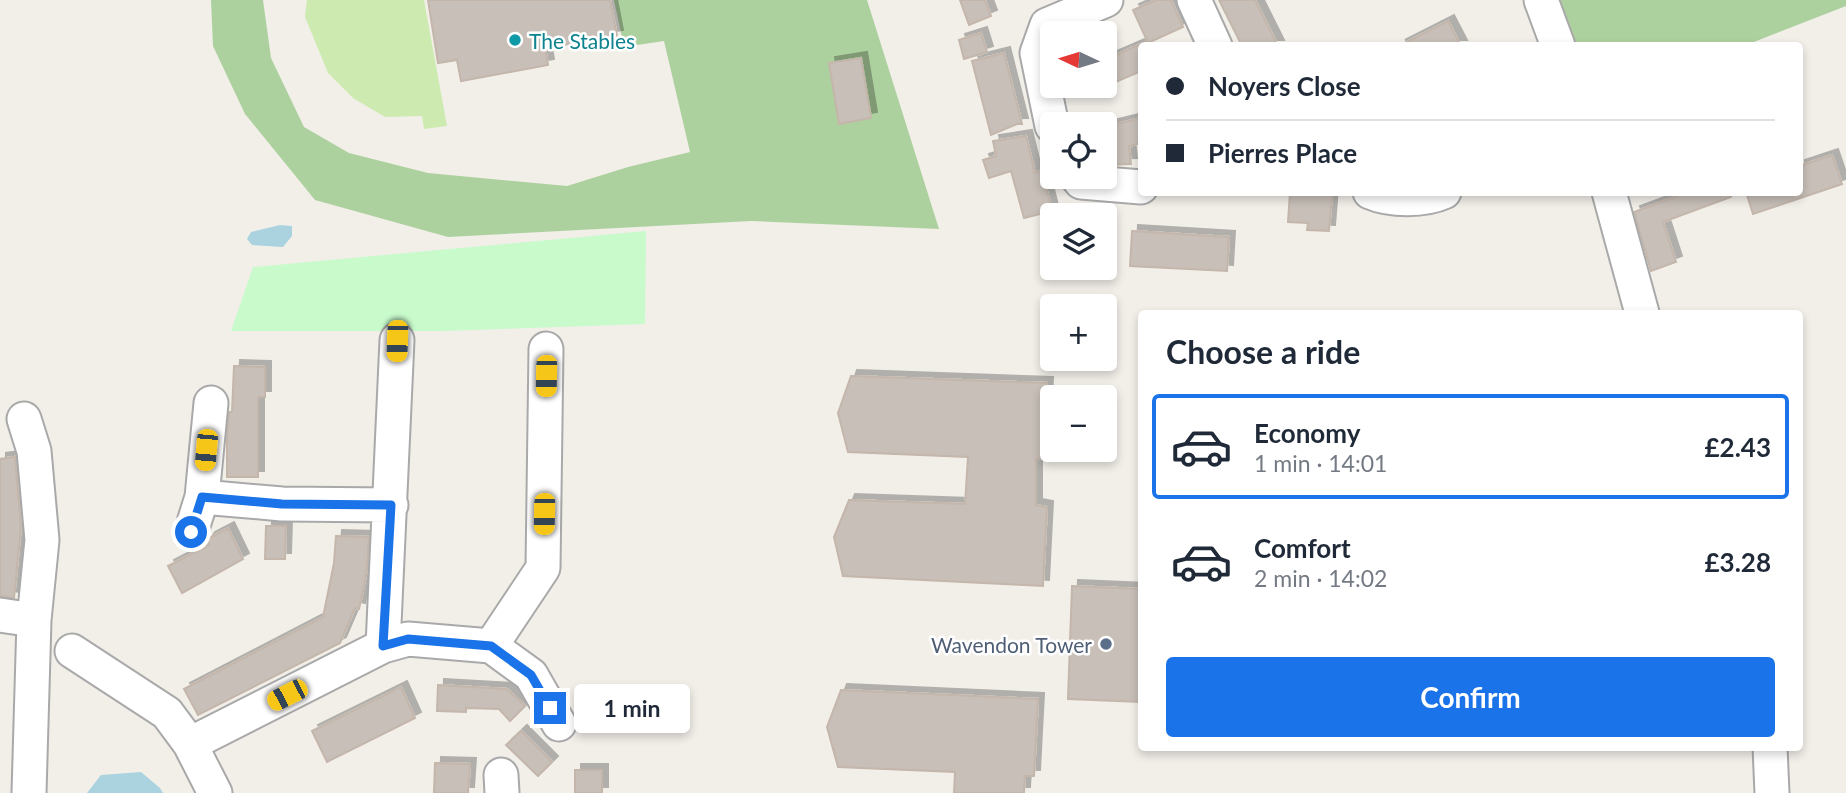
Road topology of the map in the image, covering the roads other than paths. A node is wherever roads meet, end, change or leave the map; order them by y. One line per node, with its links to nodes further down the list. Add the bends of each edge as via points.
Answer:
1 (1106, 0): 6 (street, via 1047,25 1037,53)
2 (1194, 0): 4 (street)
3 (1541, 0): 5 (street)
4 (1214, 42)
5 (1557, 42)
6 (1049, 112)
7 (1117, 185): 8 (street)
8 (1138, 187)
9 (1380, 196): 10 (street)
10 (1435, 196)
11 (1610, 196): 12 (street)
12 (1641, 310)
13 (397, 341): 18 (street)
14 (546, 349): 23 (street, via 543,568)
15 (211, 403): 17 (street)
16 (24, 419): 21 (street, via 34,451 42,540)
17 (202, 497): 18 (street, via 282,504); 19 (street)
18 (391, 505): 22 (street)
19 (191, 532)
20 (0, 615): 21 (street)
21 (34, 620): 28 (street)
22 (383, 646): 23 (street, via 408,639); 26 (street)
23 (491, 646): 25 (street, via 531,675)
24 (72, 651): 26 (street, via 167,713)
25 (559, 724)
26 (190, 744): 29 (street)
27 (1770, 751): 30 (street)
28 (29, 793)
29 (215, 793)
30 (1772, 793)

